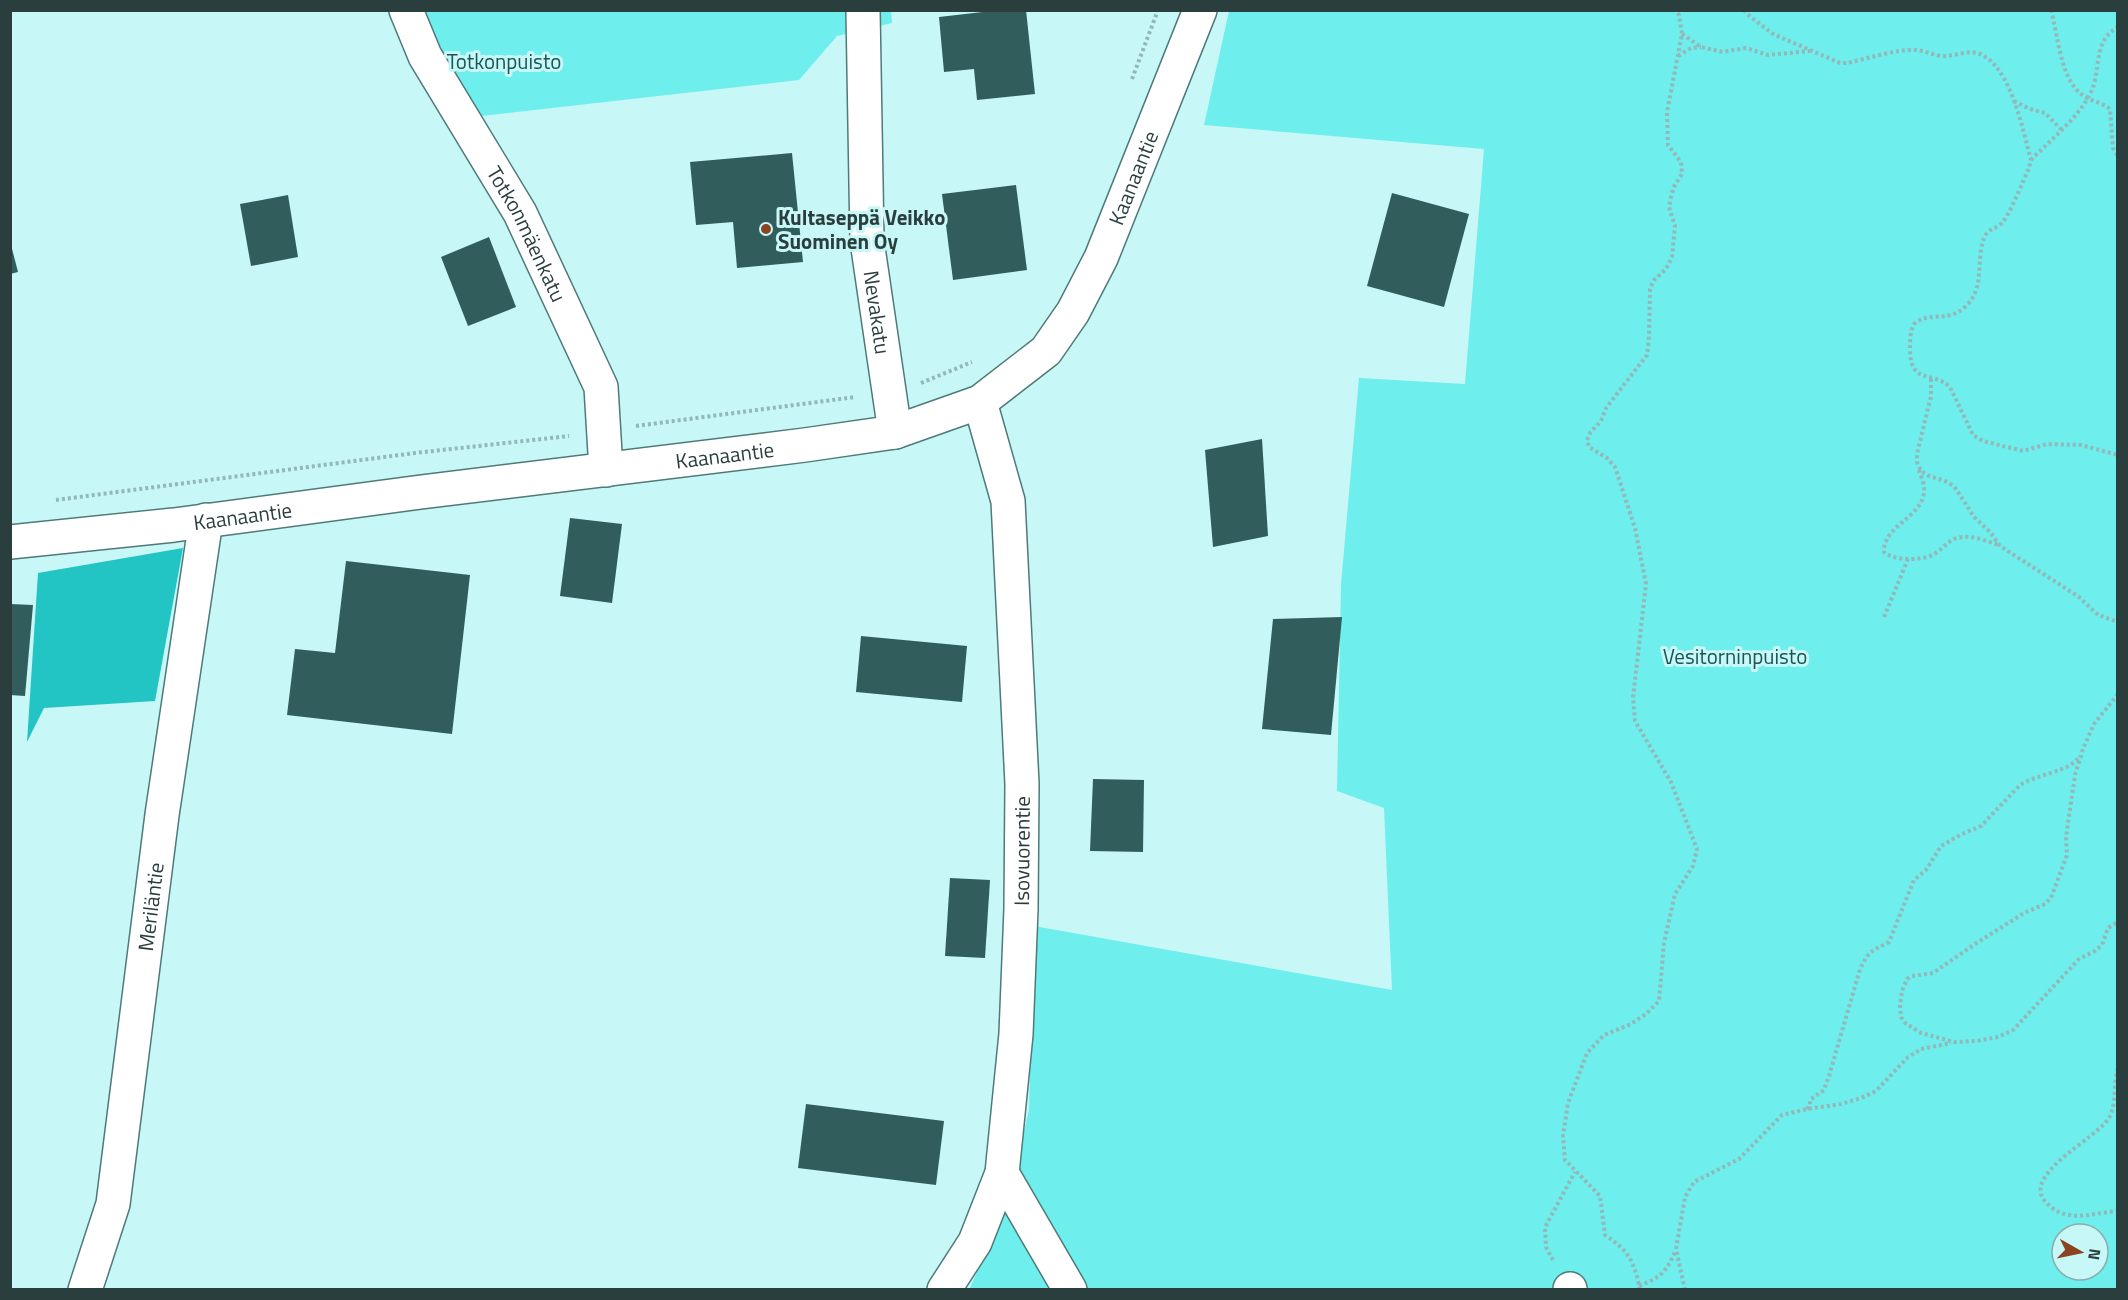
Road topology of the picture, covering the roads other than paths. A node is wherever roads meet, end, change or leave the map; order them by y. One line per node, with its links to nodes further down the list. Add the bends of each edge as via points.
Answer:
1 (405, 10): 6 (street, Totkonmäenkatu, via 424,56 520,213 601,387)
2 (863, 10): 5 (street, Nevakatu, via 867,241)
3 (1200, 10): 4 (street, Kaanaantie, via 1101,258 1073,312 1046,351)
4 (980, 402): 5 (street, Kaanaantie); 9 (street, Isovuorentie, via 1008,501 1022,784 1016,1034)
5 (895, 432): 6 (street, Kaanaantie)
6 (606, 470): 7 (street, Kaanaantie)
7 (206, 520): 8 (street, Kaanaantie); 10 (street, Meriläntie, via 162,815 113,1204)
8 (10, 542)
9 (1002, 1173): 11 (street, Isovuorentie, via 975,1242); 12 (street)
10 (85, 1290)
11 (944, 1290)
12 (1070, 1290)

